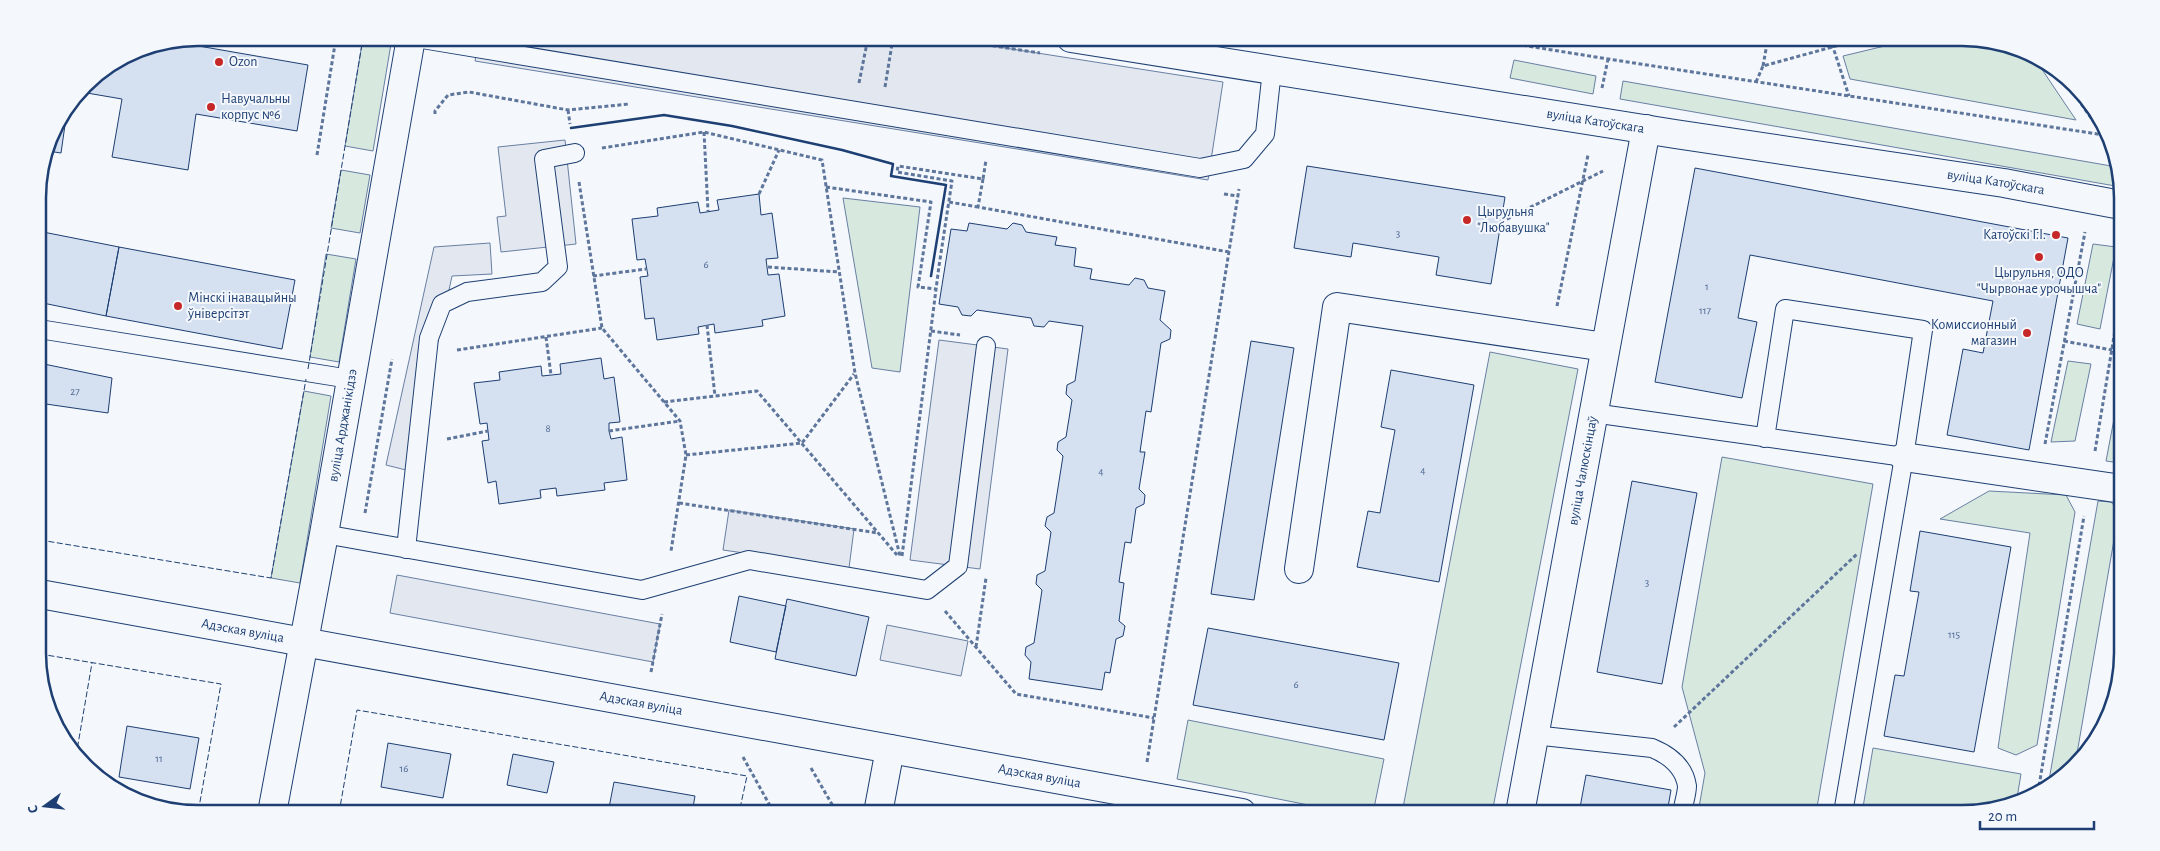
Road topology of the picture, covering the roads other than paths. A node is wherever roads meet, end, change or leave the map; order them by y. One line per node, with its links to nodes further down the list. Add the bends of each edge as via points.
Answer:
1 (410, 46): 11 (street, вуліца Арджанікідзэ)
2 (464, 46): 4 (lane, via 1200,168 1244,159 1265,134)
3 (1121, 46): 4 (street, вуліца Катоўскага)
4 (1272, 70): 5 (street, вуліца Катоўскага, via 1596,122)
5 (1644, 139): 7 (street, вуліца Катоўскага, via 2004,183); 10 (street, вуліца Чалюскінцаў)
6 (575, 152): 17 (lane, via 544,159 558,267 542,282 468,292 442,304 429,338)
7 (2114, 204)
8 (47, 330): 11 (lane)
9 (986, 346): 17 (lane, via 958,566 927,590 749,560 642,590)
10 (1605, 347): 18 (street, via 1337,307); 21 (street, вуліца Чалюскінцаў)
11 (350, 379): 16 (street, вуліца Арджанікідзэ)
12 (1600, 414): 13 (lane)
13 (1765, 438): 14 (lane); 14 (lane, via 1785,309 1923,330)
14 (1904, 457): 15 (street); 26 (lane)
15 (2114, 488)
16 (324, 534): 17 (lane); 20 (street, вуліца Арджанікідзэ)
17 (406, 549)
18 (1299, 569)
19 (46, 595): 20 (street, Адэская вуліца)
20 (304, 642): 22 (street, Адэская вуліца); 27 (street, вуліца Арджанікідзэ)
21 (1534, 735): 24 (street, вуліца Чалюскінцаў); 25 (lane, via 1652,748 1669,755 1679,767 1687,786)
22 (890, 749): 23 (street, Адэская вуліца); 28 (street)
23 (1178, 804)
24 (1522, 804)
25 (1684, 804)
26 (1845, 804)
27 (274, 805)
28 (880, 805)

